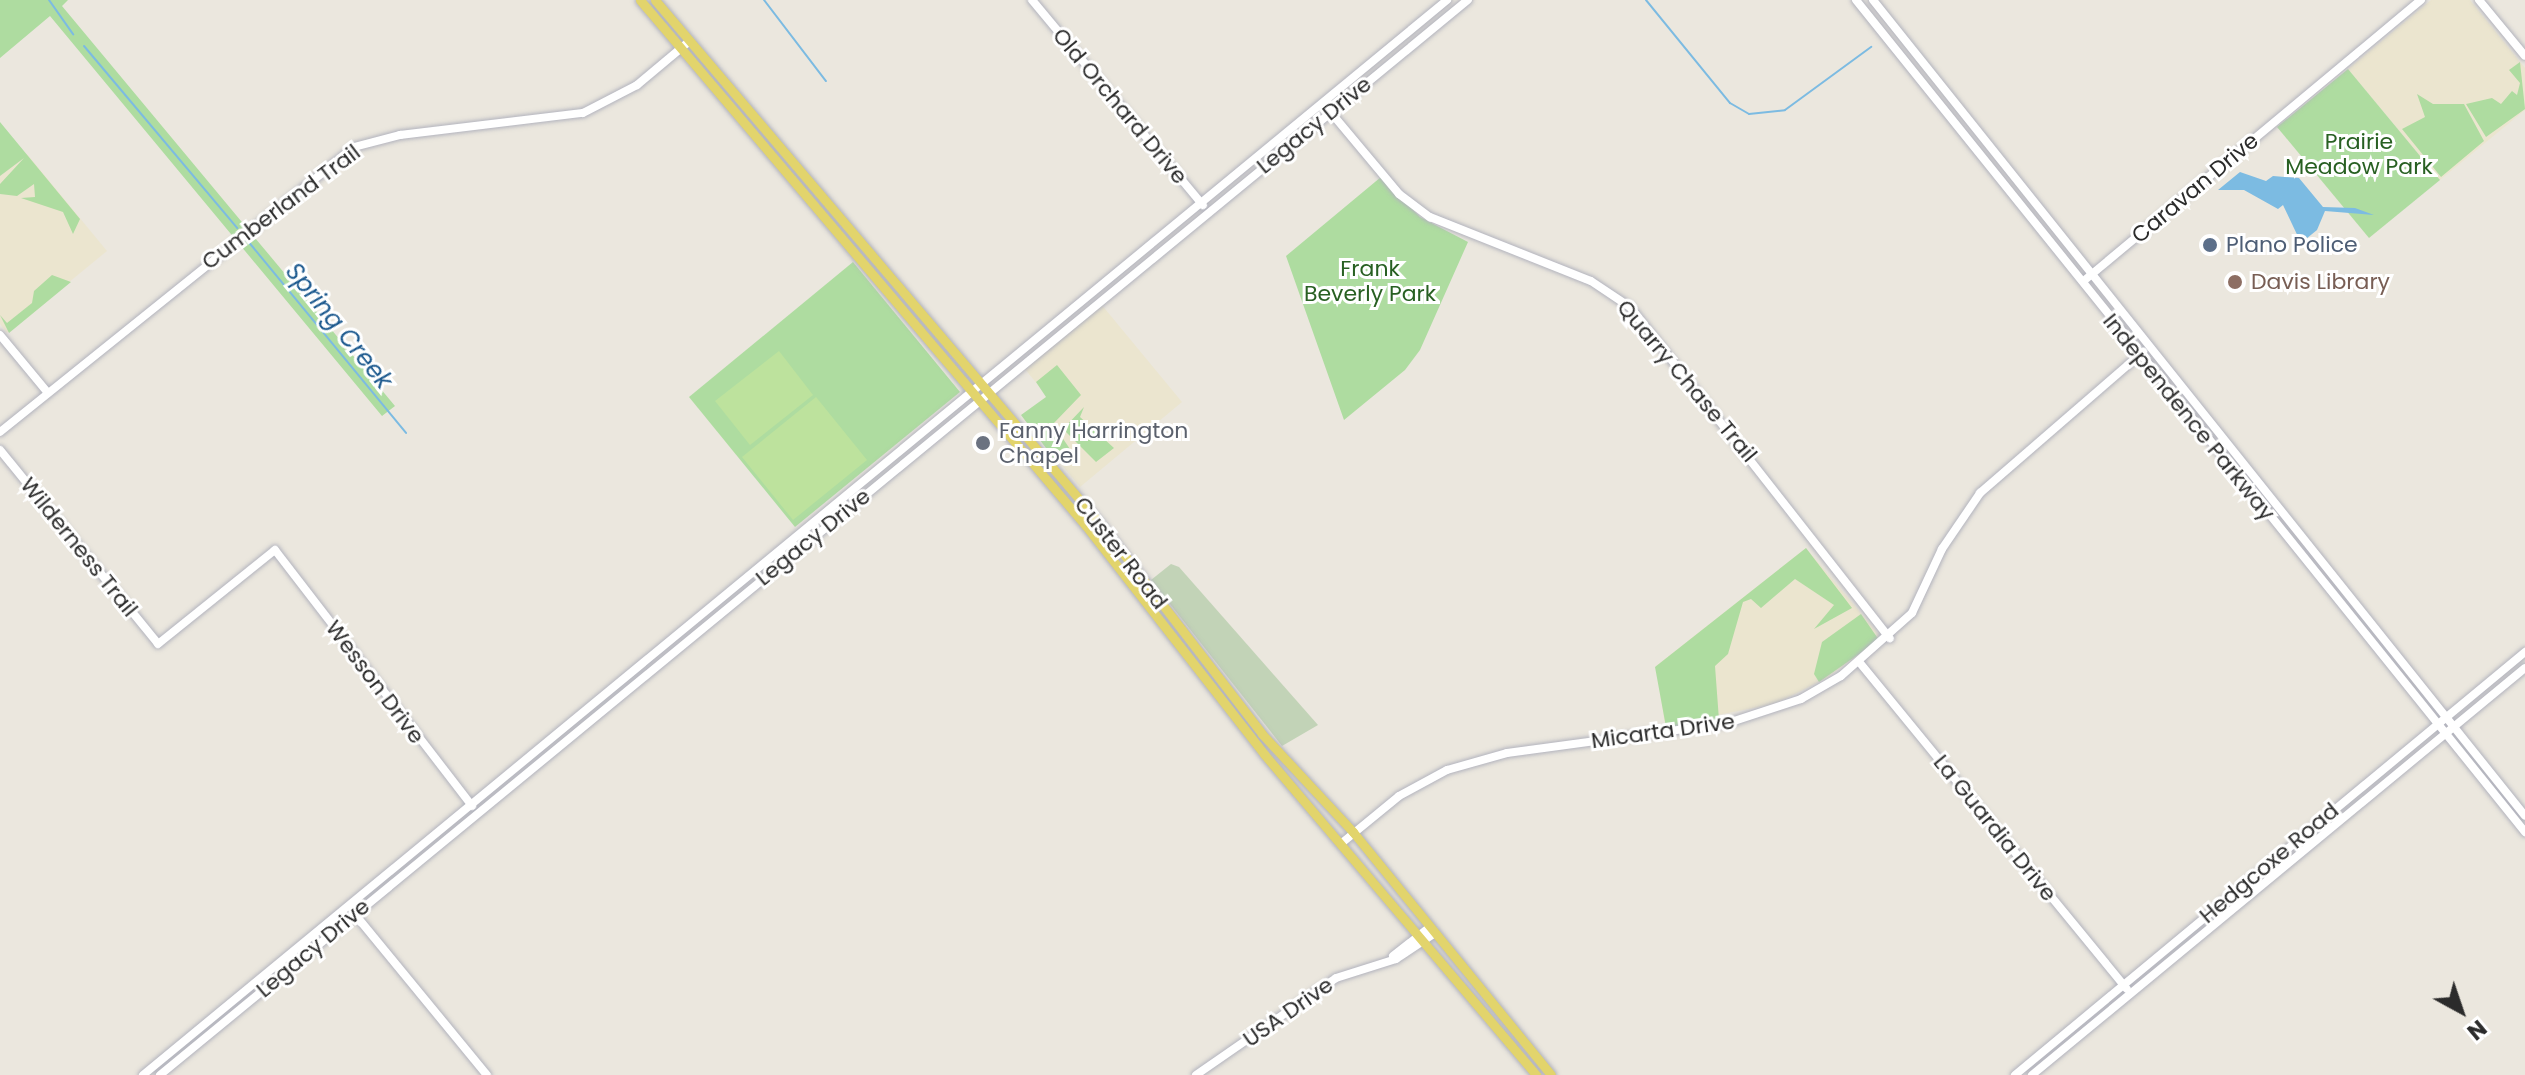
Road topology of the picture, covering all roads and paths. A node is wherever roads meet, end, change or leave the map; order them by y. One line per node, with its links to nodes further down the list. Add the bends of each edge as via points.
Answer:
1 (640, 0): 10 (main road, Custer Road)
2 (655, 0): 10 (main road, Custer Road)
3 (1032, 0): 16 (main road, Old Orchard Drive)
4 (1447, 0): 12 (main road, Legacy Drive)
5 (1468, 0): 14 (main road, Legacy Drive)
6 (1856, 0): 19 (main road, Independence Parkway, via 1993,163)
7 (1873, 0): 18 (main road, Independence Parkway, via 2008,163)
8 (2421, 0): 18 (main road, Caravan Drive)
9 (2479, 0): 11 (main road)
10 (686, 45): 13 (main road, Custer Road); 15 (main road, Custer Road); 28 (main road, Cumberland Trail, via 637,85 583,113 400,135 354,147)
11 (2525, 56)
12 (1323, 102): 14 (main road, Quarry Chase Trail); 16 (main road, Legacy Drive)
13 (749, 110): 15 (main road); 21 (main road, Custer Road)
14 (1331, 111): 17 (main road, Legacy Drive); 37 (main road, Quarry Chase Trail, via 1399,194 1430,217 1582,277 1630,307)
15 (740, 118): 22 (main road, Custer Road)
16 (1200, 202): 17 (main road, Old Orchard Drive); 20 (main road, Legacy Drive)
17 (1208, 211): 23 (main road, Legacy Drive)
18 (2088, 277): 19 (main road, Caravan Drive); 25 (main road, Independence Parkway)
19 (2080, 283): 25 (main road, Independence Parkway)
20 (1061, 316): 23 (main road); 26 (main road, Legacy Drive)
21 (925, 318): 22 (main road); 26 (main road, Custer Road)
22 (916, 326): 26 (main road, Custer Road)
23 (1069, 326): 27 (main road, Legacy Drive)
24 (0, 335): 28 (main road)
25 (2145, 352): 37 (main road, Micarta Drive, via 1980,493 1942,549 1917,606); 41 (main road, Independence Parkway)
26 (976, 387): 27 (main road, Custer Road); 29 (main road, Custer Road); 31 (main road, Legacy Drive)
27 (988, 392): 29 (main road, Legacy Drive); 34 (main road, Custer Road)
28 (48, 393): 30 (main road, Cumberland Trail)
29 (978, 399): 33 (main road, Legacy Drive); 35 (main road, Custer Road)
30 (0, 432)
31 (906, 444): 33 (main road); 46 (main road, Legacy Drive)
32 (0, 450): 36 (main road, Wilderness Trail, via 158,644)
33 (914, 454): 47 (main road, Legacy Drive)
34 (1058, 475): 35 (main road); 49 (main road, Custer Road, via 1262,734)
35 (1049, 483): 51 (main road, Custer Road, via 1264,754)
36 (275, 550): 46 (main road, Wesson Drive)
37 (1890, 638): 39 (main road, Micarta Drive)
38 (2525, 652): 41 (main road, Hedgcoxe Road)
39 (1860, 663): 49 (main road, Micarta Drive, via 1801,699 1728,723 1507,753 1447,770); 56 (main road, La Guardia Drive)
40 (2525, 668): 42 (main road, Hedgcoxe Road)
41 (2441, 720): 42 (main road, Independence Parkway); 43 (main road, Hedgcoxe Road)
42 (2449, 730): 44 (main road, Hedgcoxe Road); 45 (main road, Independence Parkway)
43 (2367, 781): 44 (main road); 56 (main road, Hedgcoxe Road)
44 (2375, 790): 56 (main road, Hedgcoxe Road)
45 (2507, 801): 48 (main road, Independence Parkway); 50 (main road, Independence Parkway)
46 (470, 803): 47 (main road, Wesson Drive); 52 (main road, Legacy Drive)
47 (477, 812): 53 (main road, Legacy Drive)
48 (2525, 816)
49 (1353, 832): 51 (main road, Micarta Drive); 54 (main road, Custer Road)
50 (2525, 832)
51 (1343, 842): 55 (main road, Custer Road)
52 (347, 905): 53 (main road); 57 (main road, Legacy Drive)
53 (354, 913): 58 (main road, Legacy Drive); 59 (main road)
54 (1433, 930): 55 (main road, USA Drive); 62 (main road, Custer Road)
55 (1423, 937): 60 (main road, USA Drive, via 1385,962 1336,978); 61 (main road, Custer Road)
56 (2127, 988): 63 (main road, Hedgcoxe Road); 64 (main road, Hedgcoxe Road)
57 (143, 1075)
58 (160, 1075)
59 (487, 1075)
60 (1196, 1075)
61 (1536, 1075)
62 (1551, 1075)
63 (2015, 1075)
64 (2032, 1075)

